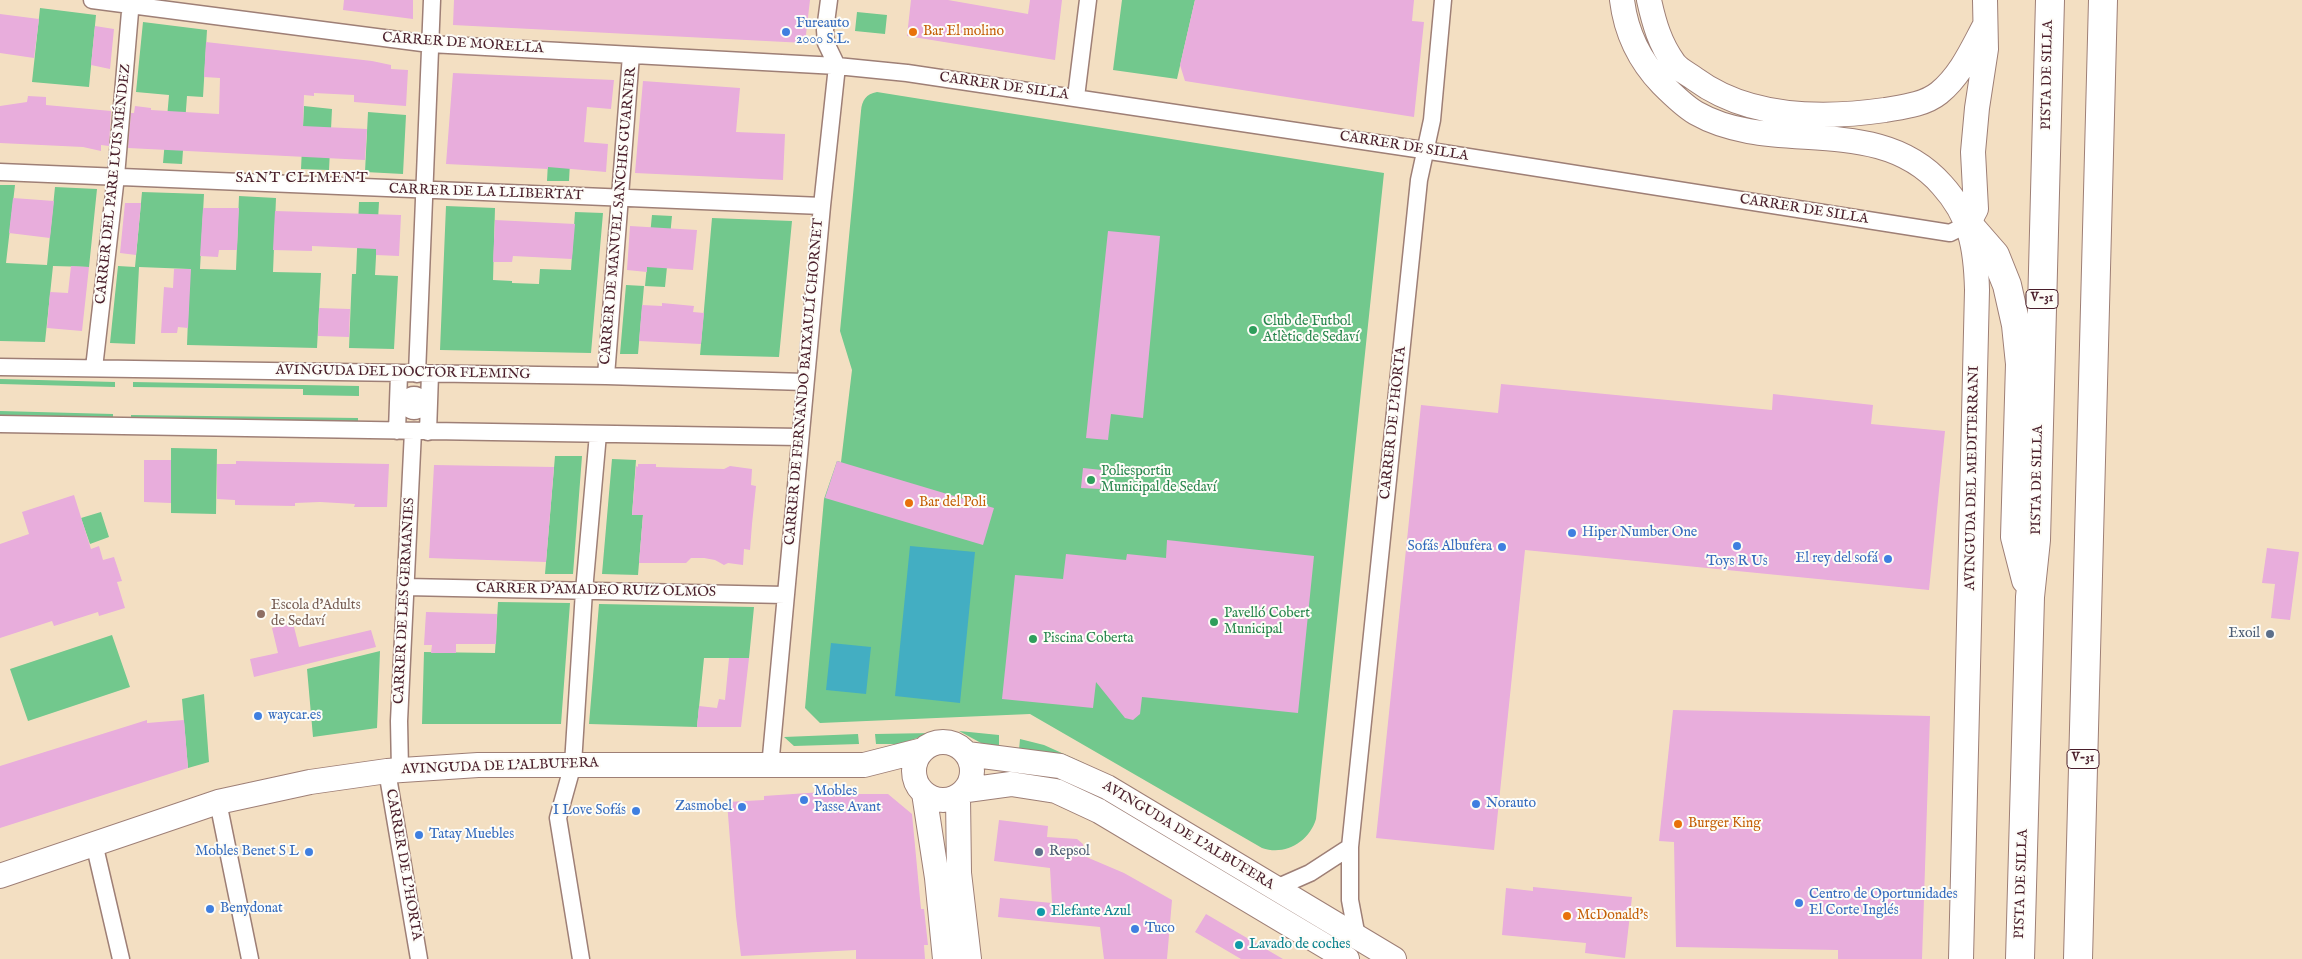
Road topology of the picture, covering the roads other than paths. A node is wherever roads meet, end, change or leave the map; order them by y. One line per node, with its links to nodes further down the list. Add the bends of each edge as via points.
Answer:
1 (92, 0): 11 (street, CARRER DE MORELLA)
2 (432, 0): 13 (street, CARRER DE LES GERMANIES)
3 (829, 0): 15 (street, via 826,44)
4 (1088, 0): 16 (street)
5 (1443, 0): 17 (street, CARRER DE L'HORTA, via 1432,120)
6 (1622, 0): 23 (street, via 1634,47 1653,74 1696,114 1753,132 1853,140 1906,155 1937,178)
7 (1649, 0): 12 (street, via 1655,30 1674,64 1708,88 1740,103 1802,114 1863,113 1911,106 1938,94 1962,68)
8 (1986, 0): 12 (street)
9 (2050, 0): 37 (highway, PISTA DE SILLA / V-31, via 2036,540)
10 (2103, 0): 62 (highway, V-31)
11 (131, 3): 13 (street, CARRER DE MORELLA); 19 (street, CARRER DEL PARE LUIS MÉNDEZ)
12 (1985, 25): 23 (street, via 1986,49 1973,152 1976,209)
13 (430, 44): 14 (street, CARRER DE MORELLA); 20 (street, CARRER DE LES GERMANIES)
14 (632, 55): 15 (street, CARRER DE MORELLA); 21 (street, CARRER DE MANUEL SANCHIS GUARNER)
15 (837, 66): 16 (street, CARRER DE SILLA); 22 (street, CARRER DE FERNANDO BAIXAULÍ CHORNET)
16 (1076, 97): 17 (street, CARRER DE SILLA)
17 (1425, 150): 23 (street, CARRER DE SILLA, via 1950,233); 48 (street, CARRER DE L'HORTA, via 1418,190)
18 (0, 172): 19 (street, CARRER DE LA LLIBERTAT)
19 (116, 176): 20 (street, CARRER DE LA LLIBERTAT); 25 (street, CARRER DEL PARE LUIS MÉNDEZ)
20 (426, 190): 21 (street, CARRER DE LA LLIBERTAT); 27 (street, CARRER DE LES GERMANIES)
21 (620, 198): 22 (street, CARRER DE LA LLIBERTAT); 28 (street, CARRER DE MANUEL SANCHIS GUARNER)
22 (822, 206): 29 (street, CARRER DE FERNANDO BAIXAULÍ CHORNET)
23 (1968, 224): 37 (highway, via 1996,255 2016,325 2020,364 2015,537); 60 (street, AVINGUDA DEL MEDITERRANI, via 1976,256 1977,290)
24 (0, 367): 25 (street, AVINGUDA DEL DOCTOR FLEMING)
25 (94, 368): 26 (street, AVINGUDA DEL DOCTOR FLEMING)
26 (399, 374): 27 (street, AVINGUDA DEL DOCTOR FLEMING); 31 (street, CARRER DE LES GERMANIES)
27 (423, 374): 28 (street, AVINGUDA DEL DOCTOR FLEMING); 31 (street, CARRER DE LES GERMANIES)
28 (606, 376): 29 (street, AVINGUDA DEL DOCTOR FLEMING)
29 (805, 382): 33 (street, CARRER DE FERNANDO BAIXAULÍ CHORNET)
30 (0, 424): 31 (street)
31 (413, 431): 32 (street); 34 (street, CARRER DE LES GERMANIES)
32 (598, 434): 33 (street); 35 (street)
33 (800, 437): 36 (street, CARRER DE FERNANDO BAIXAULÍ CHORNET)
34 (406, 588): 35 (street, CARRER D'AMADEO RUIZ OLMOS); 43 (street, CARRER DE LES GERMANIES)
35 (584, 591): 36 (street, CARRER D'AMADEO RUIZ OLMOS); 40 (street)
36 (785, 595): 42 (street, CARRER DE FERNANDO BAIXAULÍ CHORNET)
37 (2030, 597): 61 (highway, PISTA DE SILLA / V-31)
38 (923, 750): 39 (street, via 932,744 951,742); 41 (street, AVINGUDA DE L'ALBUFERA); 44 (street, via 915,765)
39 (967, 754): 45 (street, via 973,772 972,781); 50 (street, AVINGUDA DE L'ALBUFERA, via 1060,766 1107,787)
40 (573, 764): 42 (street, AVINGUDA DE L'ALBUFERA); 43 (street, AVINGUDA DE L'ALBUFERA); 55 (street, via 558,818)
41 (864, 765): 42 (street, AVINGUDA DE L'ALBUFERA); 44 (street, AVINGUDA DE L'ALBUFERA)
42 (770, 767)
43 (393, 770): 46 (street, AVINGUDA DE L'ALBUFERA, via 310,782); 54 (street, CARRER DE L'HORTA)
44 (920, 788): 45 (street, via 940,800); 56 (street, via 937,878)
45 (962, 793): 57 (street, via 959,873); 58 (street, AVINGUDA DE L'ALBUFERA, via 1011,784 1056,791 1099,811)
46 (218, 802): 47 (street, AVINGUDA DE L'ALBUFERA); 53 (street)
47 (94, 843): 49 (street, AVINGUDA DE L'ALBUFERA); 52 (street)
48 (1350, 847): 50 (street, via 1310,873); 51 (street, CARRER DE L'HORTA, via 1350,900)
49 (0, 876)
50 (1276, 888): 51 (street, AVINGUDA DE L'ALBUFERA)
51 (1357, 937): 59 (street, AVINGUDA DE L'ALBUFERA)
52 (121, 959)
53 (250, 959)
54 (419, 959)
55 (581, 959)
56 (945, 959)
57 (969, 959)
58 (1347, 959)
59 (1394, 959)
60 (1962, 959)
61 (2020, 959)
62 (2078, 959)

